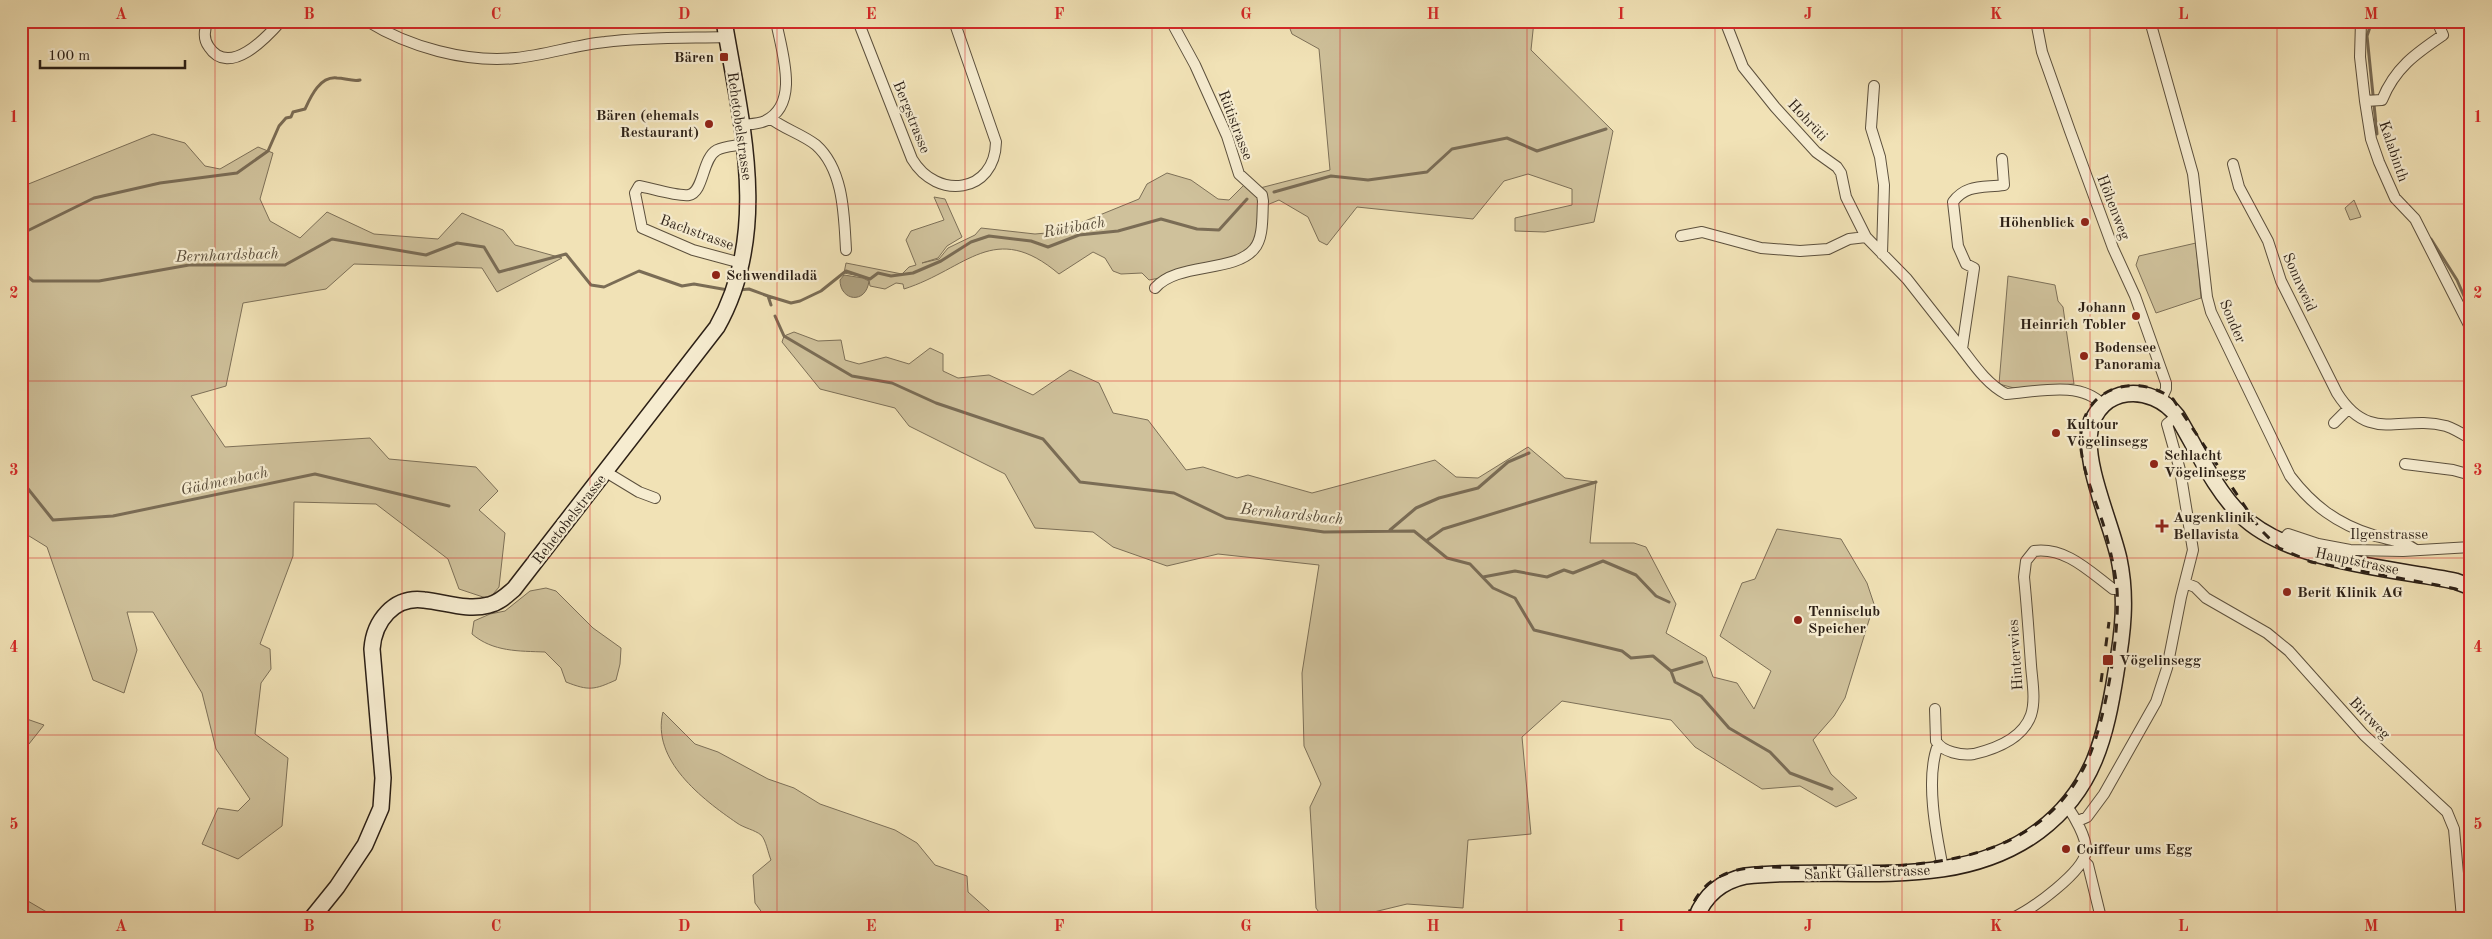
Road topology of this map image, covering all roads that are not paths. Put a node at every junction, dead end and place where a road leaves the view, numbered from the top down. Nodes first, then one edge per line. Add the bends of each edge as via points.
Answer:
1 (208, 21) edge
2 (281, 21) edge
3 (367, 21) edge
4 (724, 21) edge
5 (776, 21) edge
6 (858, 21) edge
7 (954, 21) edge
8 (1171, 21) edge
9 (1725, 21) edge
10 (2036, 21) edge
11 (2150, 21) edge
12 (2361, 21) edge
13 (2437, 21) edge
14 (726, 37) junction
15 (1874, 86) dead end
16 (2370, 101) junction
17 (770, 118) junction
18 (742, 125) junction
19 (744, 144) junction
20 (2002, 159) dead end
21 (2233, 164) dead end
22 (1681, 236) dead end
23 (1866, 237) junction
24 (846, 250) dead end
25 (1882, 254) junction
26 (741, 263) junction
27 (1155, 288) dead end
28 (2471, 330) edge
29 (1962, 349) junction
30 (2161, 400) junction
31 (2104, 405) junction
32 (2347, 410) junction
33 (2177, 416) junction
34 (2334, 423) dead end
35 (2471, 439) edge
36 (2406, 464) dead end
37 (606, 472) junction
38 (2471, 475) edge
39 (655, 498) dead end
40 (2282, 541) junction
41 (2471, 547) edge
42 (2416, 550) junction
43 (2185, 583) junction
44 (2471, 587) edge
45 (2123, 589) junction
46 (1935, 710) dead end
47 (1938, 744) junction
48 (2067, 806) junction
49 (2078, 821) junction
50 (2083, 860) junction
51 (1943, 868) junction
52 (312, 918) edge
53 (1696, 918) edge
54 (2014, 918) edge
55 (2101, 918) edge
56 (2462, 918) edge

1 - 2 street via 205,32 207,44 216,55 232,58 253,49
3 - 14 street via 404,40 460,56 488,58 515,58 605,42
4 - 14 main road, Rehetobelstrasse
5 - 17 street via 786,91 781,106
6 - 7 street, Bergstrasse via 912,159 926,177 952,187 974,182 983,176 994,158 996,142
8 - 27 street, Rütistrasse via 1227,136 1239,174 1262,195 1263,201 1260,236 1255,249 1236,260 1168,277
9 - 23 street, Hohrüti via 1743,67 1810,145 1841,173 1846,197
10 - 30 street, Höhenweg via 2042,52 2070,131 2166,383
11 - 42 street, Sonder via 2193,174 2211,312 2290,476 2302,492 2327,514 2360,531 2405,542
12 - 16 street, Kalabinth via 2360,58
13 - 16 street via 2443,36 2396,72 2382,100
14 - 18 main road, Rehetobelstrasse
15 - 25 street via 1871,128 1884,185
16 - 28 street, Kalabinth via 2371,139 2383,174 2396,198 2415,219
17 - 18 street
17 - 24 street via 816,146 830,163 844,213
18 - 19 main road, Rehetobelstrasse
19 - 26 main road, Rehetobelstrasse via 748,196
19 - 26 street, Bachstrasse via 718,149 711,155 697,191 691,195 639,186 635,193 642,228 693,250
20 - 29 street via 2004,185 1968,189 1953,202 1958,246 1966,264 1974,268
21 - 32 street, Sonnweid via 2239,187 2268,242 2281,281
22 - 23 street via 1702,232 1761,248 1800,251 1828,249 1849,239
23 - 25 street, Hohrüti
25 - 29 street, Hohrüti via 1907,279
26 - 37 main road, Rehetobelstrasse via 734,290 717,327
29 - 31 street, Hohrüti via 1980,373 2006,394 2076,391 2095,397
30 - 31 main road via 2146,394 2129,393
30 - 33 main road, Hauptstrasse
31 - 45 main road, Sankt Gallerstrasse via 2091,425 2089,450 2119,558
32 - 34 street
32 - 35 street via 2383,425 2447,426
33 - 40 main road, Hauptstrasse via 2234,507 2250,523
33 - 43 street via 2167,424 2180,470 2193,550
36 - 38 street
37 - 39 street
37 - 52 main road, Rehetobelstrasse via 526,575 503,599 473,607 412,600 396,606 381,618 372,648 383,778 381,808 366,844
40 - 42 street, Ilgenstrasse via 2288,534 2338,549
40 - 44 main road, Hauptstrasse via 2326,557 2455,581
41 - 42 street, Ilgenstrasse
43 - 49 street via 2167,668 2156,702 2104,794 2087,817
43 - 56 street, Birtweg via 2267,633 2289,651 2364,736 2447,812 2454,829
45 - 47 street, Hinterwies via 2113,589 2065,554 2047,549 2034,551 2026,561 2024,577 2033,687 2031,714 2021,731 1982,752 1955,753
45 - 48 main road, Sankt Gallerstrasse via 2122,639 2106,729 2090,771
46 - 47 street
47 - 51 street via 1932,791
48 - 49 street
48 - 51 main road, Sankt Gallerstrasse via 2038,832 2014,847 1982,860
49 - 50 street via 2085,845
50 - 54 street via 2073,874
50 - 55 street via 2088,865
51 - 53 main road, Sankt Gallerstrasse via 1882,874 1746,876 1714,890 1700,907

